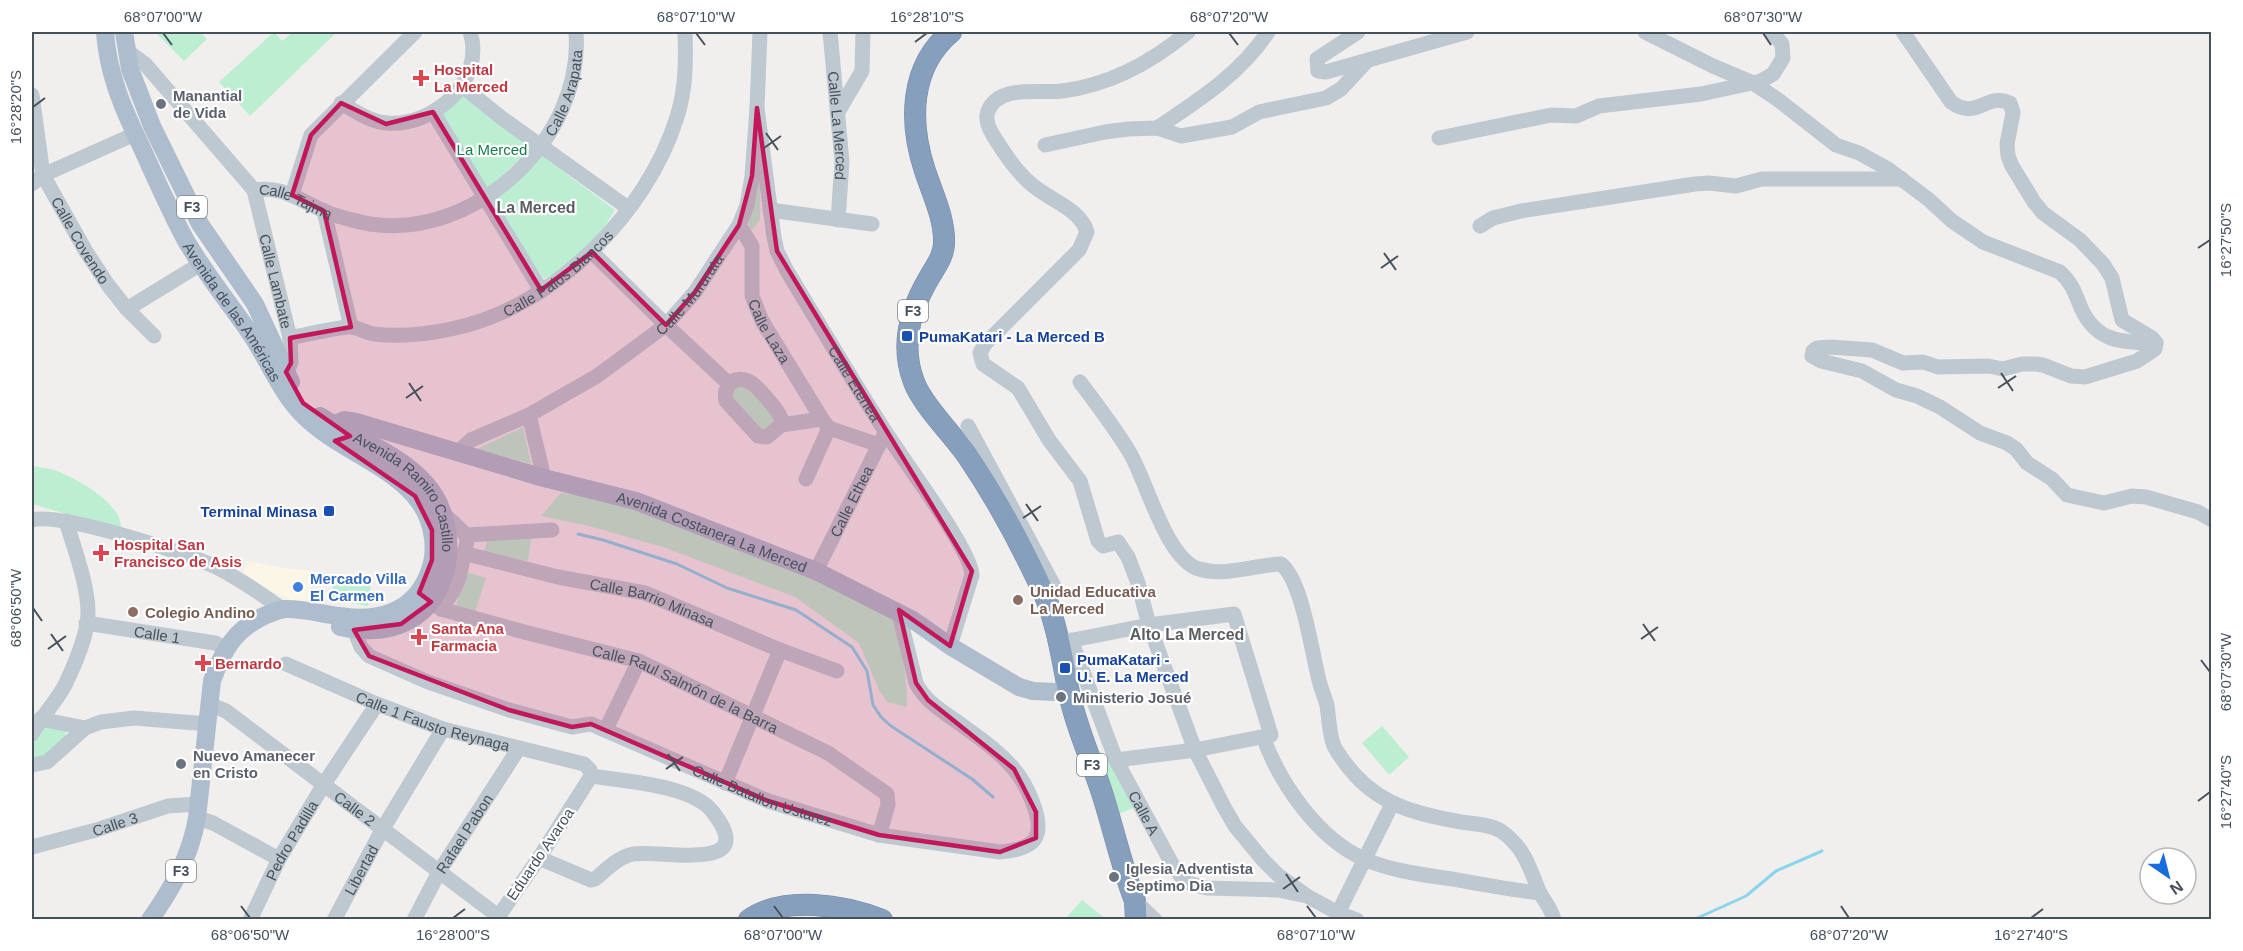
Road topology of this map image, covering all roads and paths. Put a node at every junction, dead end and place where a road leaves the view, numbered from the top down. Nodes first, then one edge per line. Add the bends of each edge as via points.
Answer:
1 (105, 32) edge
2 (414, 32) edge
3 (470, 32) edge
4 (576, 32) edge
5 (685, 32) edge
6 (760, 32) edge
7 (830, 32) edge
8 (864, 32) edge
9 (951, 32) edge
10 (1188, 32) edge
11 (1269, 32) edge
12 (1358, 32) edge
13 (1467, 32) edge
14 (1645, 32) edge
15 (1772, 32) edge
16 (1903, 32) edge
17 (125, 41) edge
18 (1368, 60) junction
19 (1753, 83) junction
20 (462, 86) junction
21 (32, 95) edge
22 (341, 103) junction
23 (758, 108) junction
24 (433, 112) junction
25 (838, 112) junction
26 (152, 126) junction
27 (1157, 128) junction
28 (135, 134) junction
29 (1439, 138) dead end
30 (1045, 145) dead end
31 (541, 147) junction
32 (1902, 179) junction
33 (37, 180) edge
34 (254, 190) junction
35 (292, 195) junction
36 (485, 199) junction
37 (628, 208) junction
38 (770, 210) junction
39 (324, 211) junction
40 (838, 220) junction
41 (872, 224) dead end
42 (739, 225) junction
43 (1480, 226) dead end
44 (219, 252) junction
45 (592, 252) junction
46 (202, 263) junction
47 (541, 290) junction
48 (127, 309) junction
49 (666, 325) junction
50 (351, 327) junction
51 (154, 336) dead end
52 (290, 338) junction
53 (2156, 343) junction
54 (281, 375) junction
55 (1080, 382) dead end
56 (729, 384) junction
57 (529, 415) junction
58 (826, 424) junction
59 (781, 425) junction
60 (968, 426) dead end
61 (335, 433) junction
62 (882, 438) junction
63 (459, 451) junction
64 (544, 478) junction
65 (806, 479) dead end
66 (443, 513) junction
67 (2211, 520) edge
68 (66, 521) junction
69 (33, 524) edge
70 (552, 530) dead end
71 (466, 534) junction
72 (463, 553) junction
73 (816, 571) junction
74 (1045, 596) junction
75 (430, 601) junction
76 (282, 609) junction
77 (899, 614) junction
78 (86, 623) junction
79 (354, 624) junction
80 (1149, 626) junction
81 (1064, 641) junction
82 (950, 646) junction
83 (227, 650) junction
84 (780, 650) junction
85 (639, 661) junction
86 (286, 664) dead end
87 (837, 671) dead end
88 (1068, 688) junction
89 (209, 704) junction
90 (377, 704) junction
91 (752, 716) junction
92 (40, 719) junction
93 (208, 724) junction
94 (85, 728) junction
95 (443, 729) junction
96 (606, 729) junction
97 (32, 734) edge
98 (1263, 737) junction
99 (519, 748) junction
100 (1195, 750) junction
101 (1116, 760) junction
102 (32, 765) edge
103 (586, 776) junction
104 (725, 783) junction
105 (324, 784) junction
106 (1392, 804) junction
107 (198, 811) junction
108 (382, 830) junction
109 (879, 835) junction
110 (32, 847) edge
111 (539, 858) junction
112 (279, 859) junction
113 (1364, 859) junction
114 (439, 872) junction
115 (1540, 893) junction
116 (1307, 896) junction
117 (1135, 910) edge
118 (1338, 913) junction
119 (497, 918) edge
120 (152, 919) edge
121 (250, 920) edge
122 (334, 920) edge
123 (414, 920) edge
124 (749, 920) edge
125 (882, 920) edge
126 (1155, 920) edge
127 (1357, 920) edge
128 (1554, 920) edge

1 - 28 main road, Avenida de las Américas / F3 via 112,78
2 - 22 street
3 - 20 street via 472,63
4 - 31 street, Calle Arapata via 574,71 567,98
5 - 37 street, Calle Palos Blancos via 685,82 677,117 648,182
6 - 23 street, Calle Mururata
7 - 25 street, Calle La Merced
8 - 25 street via 862,71
9 - 74 highway, F3 via 928,60 915,96 917,142 942,218 944,248 912,314 907,336 909,358 914,383 923,399 990,490
10 - 80 street via 1147,62 1114,78 1069,90 1005,93 987,113 992,134 1017,171 1076,214 1087,232 1079,250 985,344 981,359 990,370 1018,388 1048,440 1080,481 1098,542 1103,546 1118,542 1124,549
11 - 27 street via 1226,81
12 - 18 street via 1317,59 1316,68 1320,73
13 - 18 street
14 - 19 street
15 - 19 street via 1782,44 1783,58 1766,80
16 - 53 street via 1951,102 1960,109 1971,110 1993,100 2010,103 2013,113 2008,156 2022,184 2043,213 2080,240 2103,264 2112,278 2122,320
17 - 26 main road, Avenida de las Américas / F3 via 129,69
17 - 34 street, Calle Tajma
18 - 27 street via 1326,99 1259,112 1232,127 1194,134 1181,136
19 - 29 street via 1701,94 1599,106 1576,116 1551,114
19 - 32 street via 1836,145 1876,161
20 - 24 street
20 - 31 street
21 - 33 street, Calle Covendo
22 - 24 street via 386,123 405,122
22 - 35 street via 311,135
23 - 38 street, Calle Etenea
23 - 42 street, Calle Mururata via 752,176
24 - 36 street
25 - 40 street, Calle La Merced via 842,162
26 - 28 main road
26 - 44 main road, Avenida de las Américas / F3
27 - 30 street via 1105,132
28 - 33 street
28 - 46 main road, Avenida de las Américas / F3 via 186,240
31 - 36 street, Calle Arapata
31 - 37 street
32 - 43 street via 1762,179 1736,186 1695,184 1521,211 1493,218
32 - 53 street via 1983,242 2060,272 2069,280 2089,322 2103,336
33 - 48 street, Calle Covendo
34 - 35 street, Calle Tajma via 270,188
34 - 52 street, Calle Lambate
35 - 39 street, Calle Tajma
36 - 39 street, Calle Tajma via 434,222 406,226 370,224
36 - 47 street
37 - 45 street, Calle Palos Blancos
38 - 40 street
38 - 62 street, Calle Etenea via 776,244 787,271
39 - 50 street
40 - 41 street
42 - 49 street, Calle Mururata via 694,292
42 - 58 street, Calle Laza via 752,246 753,296 762,321
44 - 46 main road
44 - 54 main road, Avenida de las Américas / F3 via 255,304
45 - 47 street, Calle Palos Blancos
45 - 49 street
46 - 48 street
46 - 54 main road, Avenida de las Américas / F3
47 - 50 street, Calle Palos Blancos via 512,309 450,330 372,334
48 - 51 street, Calle Covendo
49 - 56 street
49 - 57 street, Calle Mururata via 597,376
50 - 52 street, Calle Palos Blancos
52 - 54 street, Calle Lambate via 291,363
53 - 67 street via 2155,349 2137,361 2085,377 2036,364 2002,369 1903,363 1872,350 1817,348 1812,356 1821,362 1862,370 1896,390 1940,407 1980,433 2007,443 2067,495 2104,503 2146,497 2198,512
54 - 61 main road, Avenida de las Américas / F3 via 295,406 306,419
55 - 106 street via 1130,453 1161,524 1185,560 1197,569 1210,571 1281,564 1289,572 1301,603 1333,743 1355,775
56 - 59 street via 741,380 753,384 780,414
56 - 59 street via 726,401 758,436 767,438
57 - 63 street, Calle Mururata via 471,440
57 - 64 street
58 - 59 street
58 - 62 street
58 - 65 street
60 - 74 street via 1054,586 1054,592
61 - 63 main road, Avenida Costanera La Merced via 344,420
61 - 66 main road, Avenida Ramiro Castillo / F3 via 357,438 416,472 429,486
61 - 75 main road, Avenida Ramiro Castillo / F3 via 400,482 426,513 433,545
62 - 73 street, Calle Ethea
62 - 82 street, Calle Etenea via 952,532 970,564 972,575
63 - 64 main road, Avenida Costanera La Merced
64 - 73 main road, Avenida Costanera La Merced via 636,501
66 - 71 street
66 - 75 main road, Avenida Ramiro Castillo / F3 via 447,530 446,570
68 - 69 street
68 - 76 street via 211,565
68 - 78 street via 85,593
70 - 71 street
71 - 72 street
72 - 75 street via 452,593
72 - 84 street, Calle Barrio Minasa via 558,577 645,593
73 - 77 main road, Avenida Costanera La Merced
74 - 81 highway, F3
75 - 79 main road, Avenida Ramiro Castillo / F3 via 409,604 380,623
75 - 85 street, Calle Raul Salmón de la Barra via 528,633
76 - 79 main road, Avenida Ramiro Castillo / F3
76 - 83 main road, Avenida Ramiro Castillo / F3 via 242,629
77 - 82 main road, Avenida Costanera La Merced
77 - 109 street, Calle Batallon Ustarez via 920,692 1014,769 1036,812 1039,828 1032,843 1012,851 991,852
78 - 83 street, Calle 1 via 215,643
78 - 92 street via 79,653 64,687
79 - 83 main road, Avenida Ramiro Castillo / F3 via 291,619 276,622
79 - 96 street, Calle Batallon Ustarez via 361,647 369,656 428,682 509,711 572,727 591,724
80 - 81 street
80 - 98 street via 1234,615 1271,735
80 - 100 street
81 - 88 highway, F3
81 - 101 street, Calle A
82 - 88 main road, Avenida Costanera La Merced via 1019,687 1054,692
83 - 89 main road, Avenida Ramiro Castillo / F3 via 212,681
84 - 87 street, Calle Barrio Minasa
84 - 91 street
85 - 91 street, Calle Raul Salmón de la Barra
85 - 96 street
86 - 90 street, Calle 1 Fausto Reynaga
88 - 117 highway, F3
89 - 93 main road, Avenida Ramiro Castillo / F3
89 - 105 street, Calle 2 via 226,711
90 - 95 street, Calle 1 Fausto Reynaga
90 - 105 street, Pedro Padilla
91 - 104 street
91 - 109 street, Calle Raul Salmón de la Barra via 828,753 887,794 888,805
92 - 94 street
92 - 97 street
93 - 94 street via 134,718
93 - 107 main road, Avenida Ramiro Castillo / F3
94 - 102 street via 47,762
95 - 99 street, Calle 1 Fausto Reynaga
95 - 108 street, Libertad
96 - 104 street, Calle Batallon Ustarez
98 - 100 street
98 - 113 street via 1280,774 1320,827
99 - 103 street, Calle 1 Fausto Reynaga
99 - 114 street, Rafael Pabon
100 - 101 street
100 - 116 street via 1235,826 1278,875
101 - 116 street, Calle A via 1183,879 1207,888 1278,890
103 - 111 street, Eduardo Avaroa
103 - 111 street, Calle 1 Fausto Reynaga via 670,789 695,798 711,810 726,832 726,844 705,855 634,854 591,880
104 - 109 street, Calle Batallon Ustarez via 768,801
105 - 108 street, Calle 2
105 - 112 street, Pedro Padilla
106 - 113 street
106 - 115 street via 1421,815 1500,831 1530,864
107 - 110 street, Calle 3 via 168,806
107 - 112 street
107 - 120 main road, Avenida Ramiro Castillo / F3 via 188,857
108 - 114 street, Calle 2
108 - 122 street, Libertad
111 - 119 street, Eduardo Avaroa
112 - 121 street, Pedro Padilla
113 - 115 street via 1420,875
113 - 118 street
114 - 119 street, Calle 2
114 - 123 street, Rafael Pabon
115 - 128 street
116 - 118 street, Calle A
117 - 126 street
118 - 127 street, Calle A
124 - 125 highway via 759,912 781,906 816,904

